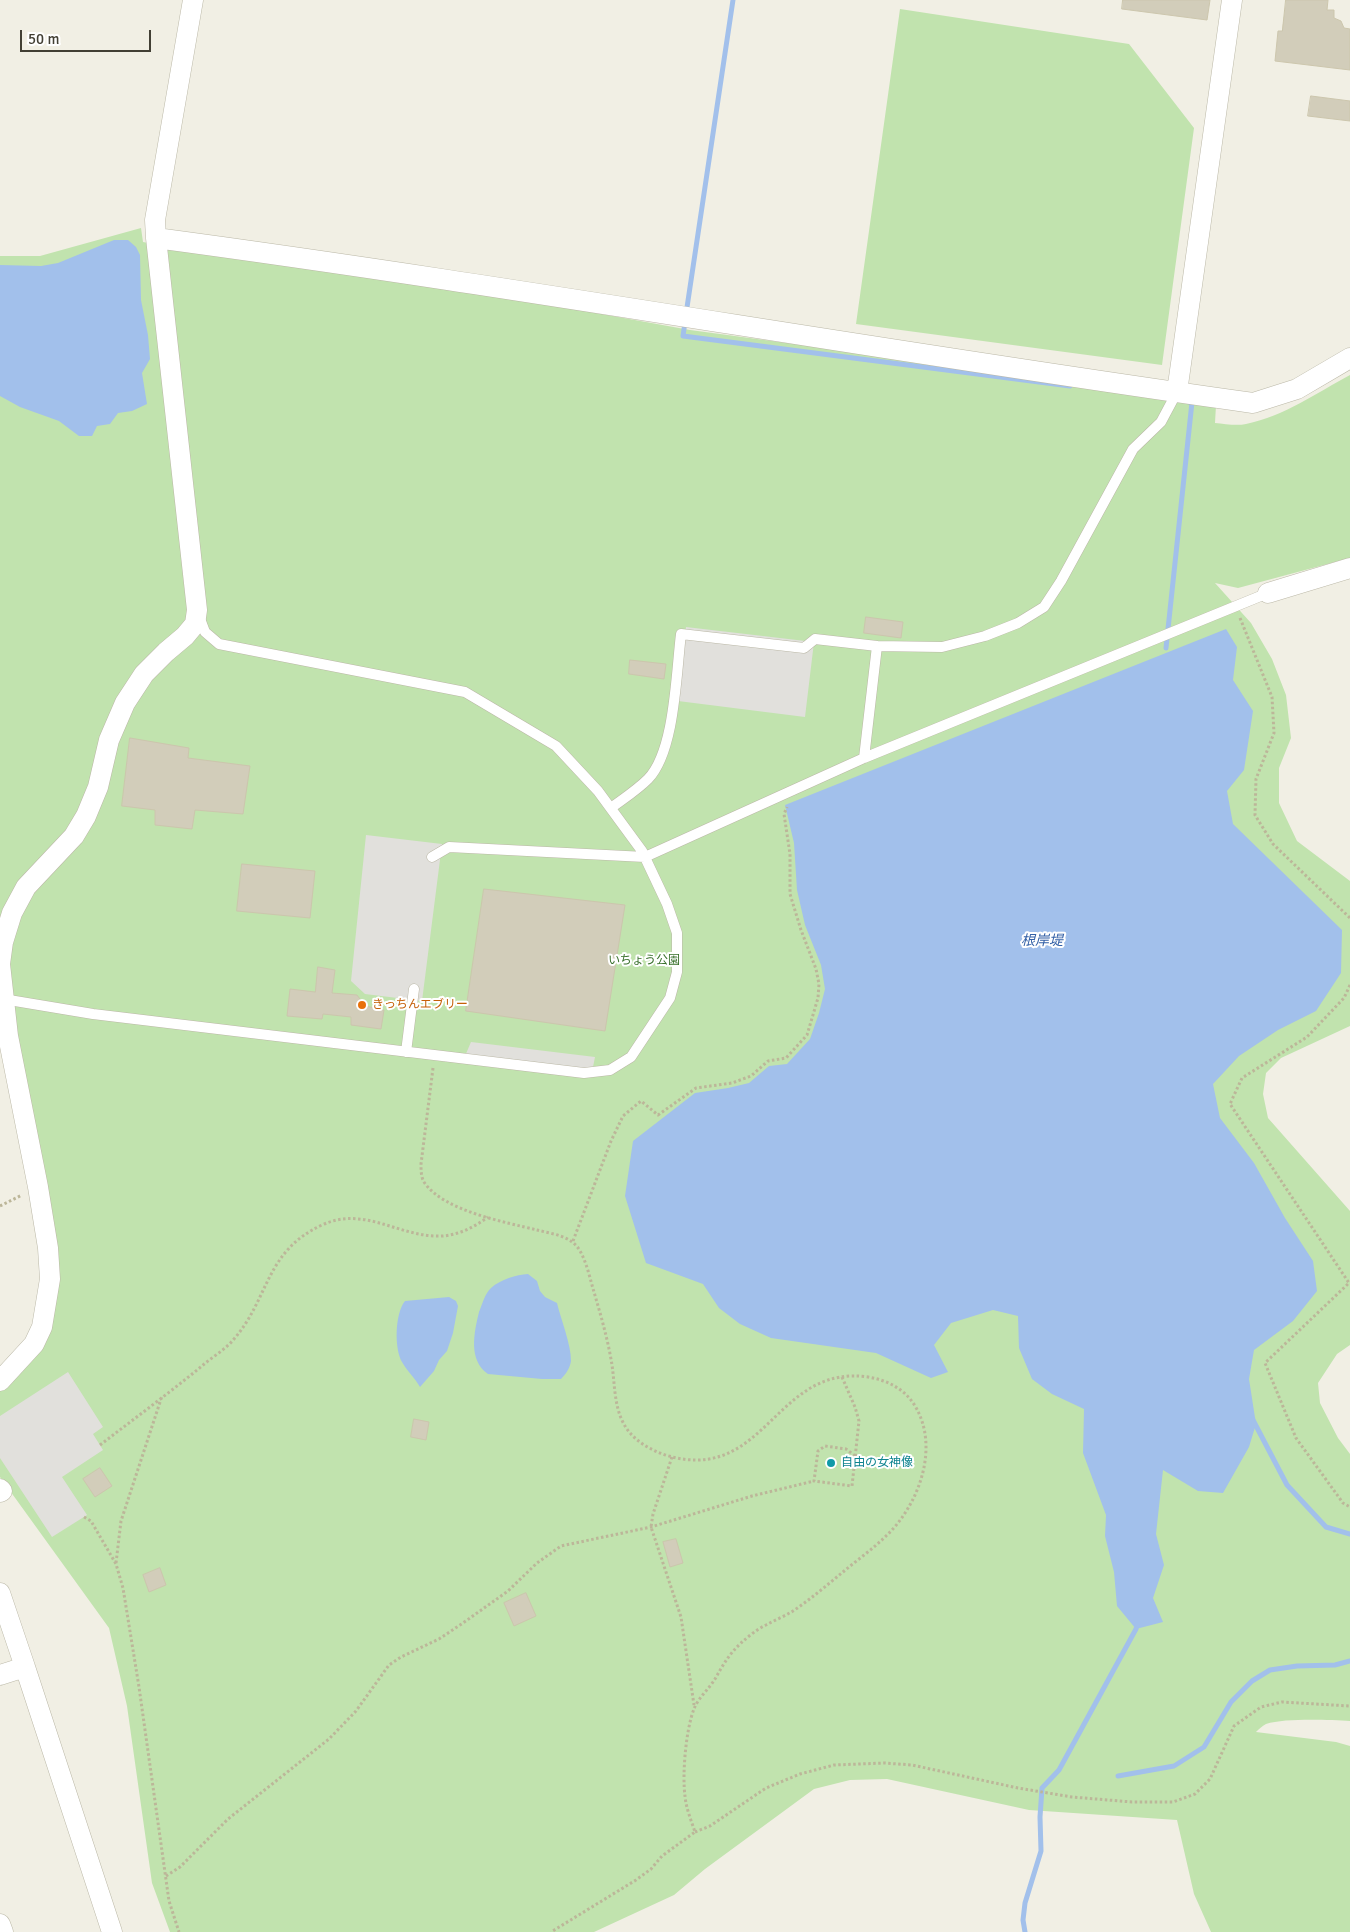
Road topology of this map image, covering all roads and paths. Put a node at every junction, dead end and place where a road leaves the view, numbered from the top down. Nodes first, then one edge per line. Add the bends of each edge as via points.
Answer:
1 (193, 0) edge
2 (1232, 0) edge
3 (156, 238) junction
4 (1350, 358) edge
5 (1177, 392) junction
6 (1350, 568) edge
7 (1268, 593) joint
8 (197, 610) junction
9 (1239, 614) dead end
10 (877, 646) junction
11 (864, 758) junction
12 (789, 804) dead end
13 (611, 808) junction
14 (432, 857) dead end
15 (645, 857) junction
16 (1350, 918) edge
17 (1350, 986) edge
18 (414, 989) dead end
19 (4, 999) junction
20 (406, 1052) junction
21 (435, 1055) junction
22 (488, 1217) junction
23 (572, 1241) junction
24 (842, 1377) junction
25 (0, 1381) edge
26 (162, 1396) junction
27 (100, 1445) dead end
28 (854, 1455) junction
29 (672, 1457) junction
30 (814, 1481) junction
31 (1350, 1507) edge
32 (84, 1517) dead end
33 (652, 1527) junction
34 (116, 1564) junction
35 (0, 1594) edge
36 (25, 1667) junction
37 (0, 1675) edge
38 (694, 1706) junction
39 (1350, 1706) edge
40 (696, 1832) junction
41 (166, 1876) junction
42 (0, 1924) edge
43 (3, 1932) edge
44 (112, 1932) edge
45 (179, 1932) edge
46 (551, 1932) edge

1 - 3 street via 156,220
2 - 5 street
3 - 5 street via 334,262
3 - 8 street
4 - 5 street via 1297,389 1253,402
5 - 10 lane via 1161,422 1133,449 1044,607 1018,624 942,647
6 - 7 street
7 - 11 lane
8 - 13 lane via 205,632 219,644 465,692 556,746
8 - 19 street via 195,624 144,674 126,703 110,740 98,787 74,836 26,887 12,913 0,964
9 - 16 path via 1272,697 1274,733 1256,780 1255,815 1273,844
10 - 11 lane
10 - 13 lane via 814,639 804,648 681,634 668,742 660,762 648,779
11 - 15 lane
12 - 23 path via 784,814 790,854 790,894 819,984 807,1035 786,1058 768,1061 751,1076 732,1083 696,1088 658,1115 642,1101 635,1105 623,1116 611,1140
13 - 15 lane
14 - 15 lane via 450,847
15 - 21 lane via 668,904 677,933 677,972 670,998 631,1056 610,1070 584,1073
17 - 31 path via 1344,998 1306,1037 1242,1078 1230,1104 1349,1283 1265,1363 1296,1438 1343,1503
18 - 20 lane
19 - 20 lane via 93,1014
19 - 25 street via 8,1036 38,1187 50,1279 42,1327 34,1344
20 - 21 lane
21 - 22 path via 421,1164 422,1180 449,1203
22 - 23 path
22 - 26 path via 456,1234 438,1237 362,1219 339,1219 322,1224 291,1245 278,1260 234,1340
23 - 29 path via 585,1261 612,1363 618,1410 626,1428 649,1447
24 - 28 path via 859,1421
24 - 29 path via 816,1384 799,1395 770,1423 732,1452 716,1459 679,1460
24 - 38 path via 881,1380 906,1394 915,1405 926,1437 926,1462 919,1484 907,1509 888,1534 791,1612 761,1627 741,1643 726,1658
26 - 27 path
26 - 34 path via 123,1514
28 - 30 path via 852,1486
28 - 30 path via 846,1449 825,1446 818,1451
29 - 33 path via 653,1514
30 - 33 path via 752,1496
32 - 34 path via 91,1521
33 - 38 path via 681,1617
33 - 41 path via 561,1546 537,1563 508,1591 463,1623 439,1639 401,1656 329,1738 228,1819 180,1867
34 - 41 path via 139,1687
35 - 36 street
36 - 37 street
36 - 44 street
38 - 40 path via 686,1741 684,1795
39 - 40 path via 1282,1702 1261,1707 1234,1726 1210,1778 1194,1794 1173,1802 1072,1797 912,1765 834,1765 766,1788
40 - 46 path via 636,1880
41 - 45 path via 169,1901
42 - 43 street

